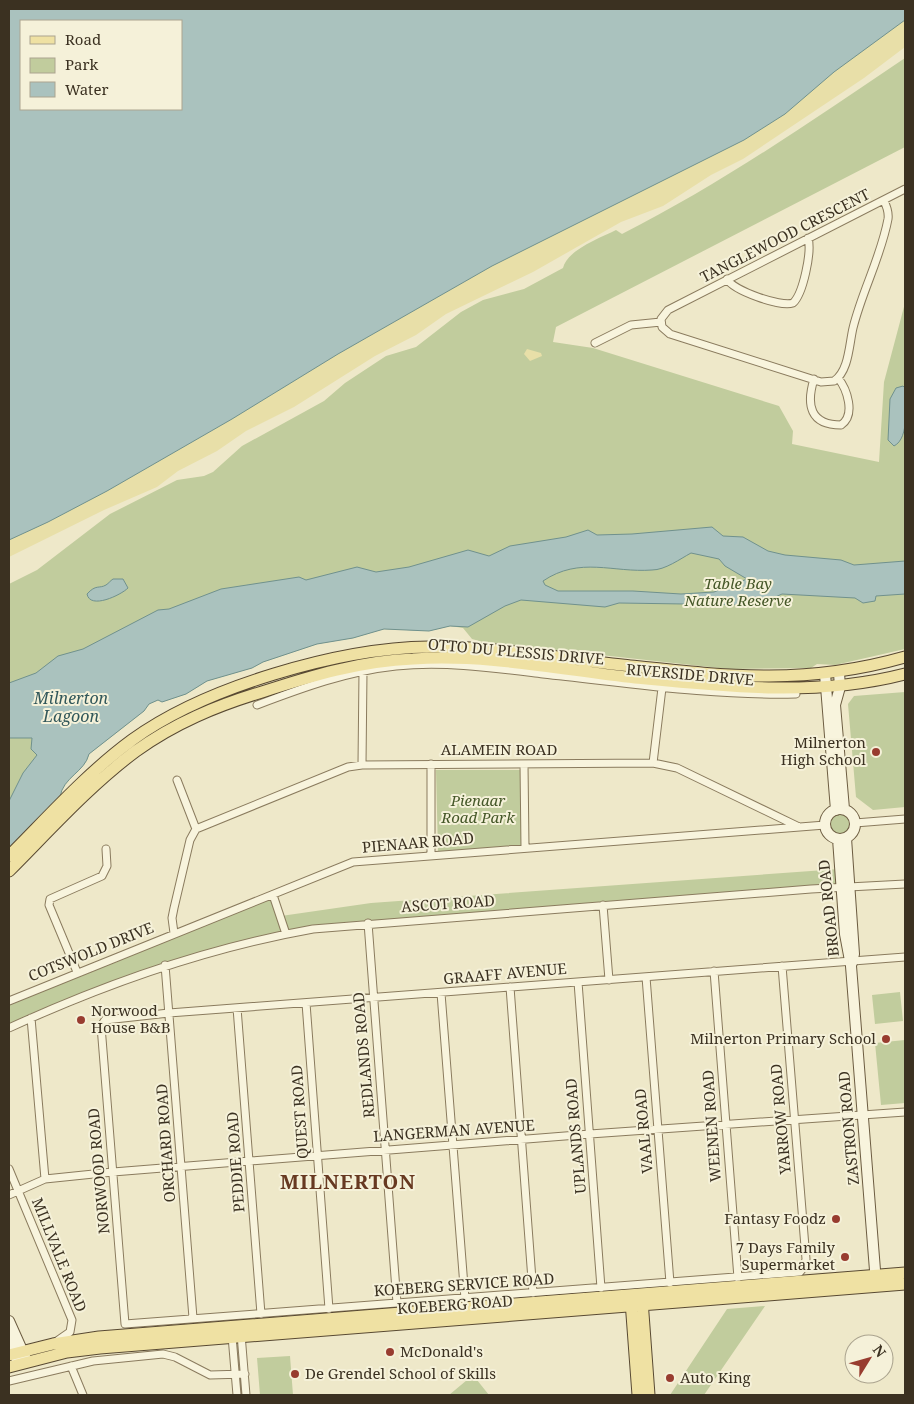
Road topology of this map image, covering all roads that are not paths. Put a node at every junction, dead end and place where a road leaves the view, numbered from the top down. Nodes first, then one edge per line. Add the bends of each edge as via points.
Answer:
1 (905, 189) edge
2 (884, 201) junction
3 (808, 238) junction
4 (727, 279) junction
5 (661, 322) junction
6 (595, 343) dead end
7 (838, 378) junction
8 (814, 380) junction
9 (905, 657) edge
10 (362, 672) junction
11 (839, 673) junction
12 (825, 674) junction
13 (905, 674) edge
14 (840, 687) junction
15 (662, 688) junction
16 (826, 688) junction
17 (796, 694) dead end
18 (257, 705) dead end
19 (833, 735) junction
20 (652, 762) junction
21 (431, 764) junction
22 (524, 764) junction
23 (362, 765) junction
24 (176, 780) dead end
25 (840, 810) junction
26 (772, 814) junction
27 (905, 818) edge
28 (855, 823) junction
29 (826, 825) junction
30 (799, 827) junction
31 (196, 829) junction
32 (767, 829) junction
33 (842, 838) junction
34 (525, 848) junction
35 (106, 849) dead end
36 (431, 855) junction
37 (9, 856) edge
38 (9, 871) edge
39 (905, 884) edge
40 (845, 887) junction
41 (273, 895) junction
42 (603, 905) junction
43 (368, 923) junction
44 (174, 933) junction
45 (286, 934) junction
46 (905, 957) edge
47 (851, 963) junction
48 (165, 965) junction
49 (782, 966) junction
50 (77, 972) junction
51 (714, 972) junction
52 (646, 977) junction
53 (609, 980) junction
54 (578, 982) junction
55 (510, 987) junction
56 (441, 993) junction
57 (373, 998) junction
58 (9, 1001) edge
59 (306, 1003) junction
60 (237, 1008) junction
61 (169, 1013) junction
62 (31, 1018) junction
63 (107, 1018) joint
64 (9, 1028) edge
65 (905, 1112) edge
66 (863, 1114) junction
67 (795, 1120) junction
68 (726, 1126) junction
69 (658, 1130) junction
70 (590, 1134) junction
71 (522, 1141) junction
72 (453, 1146) junction
73 (385, 1150) junction
74 (318, 1155) junction
75 (250, 1162) junction
76 (181, 1167) junction
77 (9, 1169) edge
78 (113, 1172) junction
79 (45, 1179) junction
80 (18, 1191) junction
81 (9, 1195) edge
82 (803, 1269) joint
83 (905, 1274) edge
84 (738, 1278) junction
85 (876, 1281) junction
86 (670, 1283) junction
87 (905, 1284) edge
88 (602, 1288) junction
89 (534, 1293) junction
90 (465, 1298) junction
91 (637, 1301) junction
92 (398, 1304) junction
93 (329, 1309) junction
94 (261, 1314) junction
95 (193, 1318) junction
96 (9, 1321) edge
97 (125, 1324) joint
98 (236, 1332) junction
99 (9, 1337) edge
100 (53, 1344) junction
101 (17, 1358) edge
102 (71, 1366) junction
103 (235, 1374) junction
104 (245, 1374) junction
105 (9, 1381) edge
106 (83, 1395) edge
107 (237, 1395) edge
108 (246, 1395) edge
109 (638, 1395) edge
110 (648, 1395) edge

1 - 2 street
2 - 3 street, TANGLEWOOD CRESCENT
2 - 7 street, TANGLEWOOD CRESCENT via 888,210 887,222 870,283 857,312 844,369
3 - 4 street, TANGLEWOOD CRESCENT
3 - 4 street via 809,256 793,303 783,304 743,291
4 - 5 street, TANGLEWOOD CRESCENT via 668,310
5 - 6 street via 631,325
5 - 8 street via 670,334
7 - 8 street via 825,382
7 - 8 street via 848,394 847,418 841,425 822,422 815,415 809,400
9 - 11 main road, OTTO DU PLESSIS DRIVE
10 - 15 street, RIVERSIDE DRIVE via 396,666 451,665
10 - 18 street, RIVERSIDE DRIVE via 314,684
10 - 23 street
11 - 12 main road, OTTO DU PLESSIS DRIVE
11 - 14 street
12 - 16 street
12 - 37 main road, OTTO DU PLESSIS DRIVE via 780,677 710,675 453,647 396,649 336,658 225,691 162,721 132,740 100,767
13 - 14 main road, OTTO DU PLESSIS DRIVE
14 - 16 main road, OTTO DU PLESSIS DRIVE
14 - 19 street
15 - 17 street, RIVERSIDE DRIVE via 738,694
15 - 20 street
16 - 19 street
16 - 38 main road, OTTO DU PLESSIS DRIVE via 722,687 453,658 393,660 324,672 215,707 156,737 103,778
19 - 25 street
20 - 22 street, ALAMEIN ROAD
20 - 26 street, ALAMEIN ROAD via 677,768
21 - 22 street, ALAMEIN ROAD
21 - 23 street, ALAMEIN ROAD
21 - 36 street
22 - 34 street
23 - 31 street, ALAMEIN ROAD via 340,769
24 - 31 street
25 - 28 street via 852,814
25 - 29 street via 828,815
26 - 30 street, ALAMEIN ROAD
26 - 32 street
27 - 28 street
28 - 33 street via 854,831
29 - 30 street, PIENAAR ROAD
29 - 33 street, BROAD ROAD via 829,834
30 - 32 street, PIENAAR ROAD
31 - 44 street, COTSWOLD DRIVE via 190,840 174,908
32 - 34 street, PIENAAR ROAD
33 - 40 street, BROAD ROAD
34 - 36 street, PIENAAR ROAD
35 - 50 street via 107,866 102,876 50,899 51,914
36 - 41 street, PIENAAR ROAD via 353,862
39 - 40 street, ASCOT ROAD
40 - 42 street, ASCOT ROAD
40 - 47 street, BROAD ROAD
41 - 44 street, PIENAAR ROAD
41 - 45 street
42 - 43 street, ASCOT ROAD
42 - 53 street
43 - 45 street, ASCOT ROAD
43 - 57 street, REDLANDS ROAD
44 - 50 street, COTSWOLD DRIVE
45 - 48 street, ASCOT ROAD
46 - 47 street, GRAAFF AVENUE
47 - 49 street, GRAAFF AVENUE
47 - 66 street, ZASTRON ROAD
48 - 61 street, ORCHARD ROAD
48 - 62 street, ASCOT ROAD
49 - 51 street, GRAAFF AVENUE
49 - 67 street, YARROW ROAD
50 - 58 street, COTSWOLD DRIVE
51 - 52 street, GRAAFF AVENUE
51 - 68 street, WEENEN ROAD
52 - 53 street, GRAAFF AVENUE
52 - 69 street, VAAL ROAD
53 - 54 street, GRAAFF AVENUE
54 - 55 street, GRAAFF AVENUE
54 - 70 street, UPLANDS ROAD
55 - 56 street, GRAAFF AVENUE
55 - 71 street
56 - 57 street, GRAAFF AVENUE
56 - 72 street
57 - 59 street, GRAAFF AVENUE
57 - 73 street, REDLANDS ROAD
59 - 60 street, GRAAFF AVENUE
59 - 74 street, QUEST ROAD
60 - 61 street, GRAAFF AVENUE
60 - 75 street, PEDDIE ROAD
61 - 63 street, GRAAFF AVENUE
61 - 76 street, ORCHARD ROAD
62 - 64 street, ASCOT ROAD
62 - 79 street
63 - 78 street, NORWOOD ROAD via 102,1026
65 - 66 street, LANGERMAN AVENUE
66 - 67 street, LANGERMAN AVENUE
66 - 85 street, ZASTRON ROAD
67 - 68 street, LANGERMAN AVENUE
67 - 82 street, YARROW ROAD via 806,1259
68 - 69 street, LANGERMAN AVENUE
68 - 84 street, WEENEN ROAD
69 - 70 street, LANGERMAN AVENUE
69 - 86 street, VAAL ROAD
70 - 71 street, LANGERMAN AVENUE
70 - 88 street, UPLANDS ROAD
71 - 72 street, LANGERMAN AVENUE
71 - 89 street
72 - 73 street, LANGERMAN AVENUE
72 - 90 street
73 - 74 street, LANGERMAN AVENUE
73 - 92 street, REDLANDS ROAD
74 - 75 street, LANGERMAN AVENUE
74 - 93 street, QUEST ROAD
75 - 76 street, LANGERMAN AVENUE
75 - 94 street, PEDDIE ROAD
76 - 78 street, LANGERMAN AVENUE
76 - 95 street, ORCHARD ROAD
77 - 80 street, MILLVALE ROAD
78 - 79 street, LANGERMAN AVENUE
78 - 97 street, NORWOOD ROAD
79 - 80 street, LANGERMAN AVENUE
80 - 81 street, LANGERMAN AVENUE
80 - 100 street, MILLVALE ROAD via 72,1320 70,1332
82 - 84 street, KOEBERG SERVICE ROAD via 795,1274
83 - 85 main road, KOEBERG ROAD
84 - 86 street, KOEBERG SERVICE ROAD
85 - 87 main road, KOEBERG ROAD
85 - 91 main road, KOEBERG ROAD
86 - 88 street, KOEBERG SERVICE ROAD
88 - 89 street, KOEBERG SERVICE ROAD
89 - 90 street, KOEBERG SERVICE ROAD
90 - 92 street, KOEBERG SERVICE ROAD
91 - 98 main road, KOEBERG ROAD
91 - 109 main road
91 - 110 main road
92 - 93 street, KOEBERG SERVICE ROAD
93 - 94 street, KOEBERG SERVICE ROAD
94 - 95 street, KOEBERG SERVICE ROAD
95 - 97 street, KOEBERG SERVICE ROAD
96 - 101 street
98 - 100 main road, KOEBERG ROAD via 99,1337
98 - 101 main road, KOEBERG ROAD
98 - 103 street
98 - 104 street
99 - 101 street
100 - 101 main road, KOEBERG ROAD
102 - 103 street via 122,1356 163,1354 210,1375
102 - 105 street
102 - 106 street
103 - 104 street
103 - 107 street
104 - 108 street

